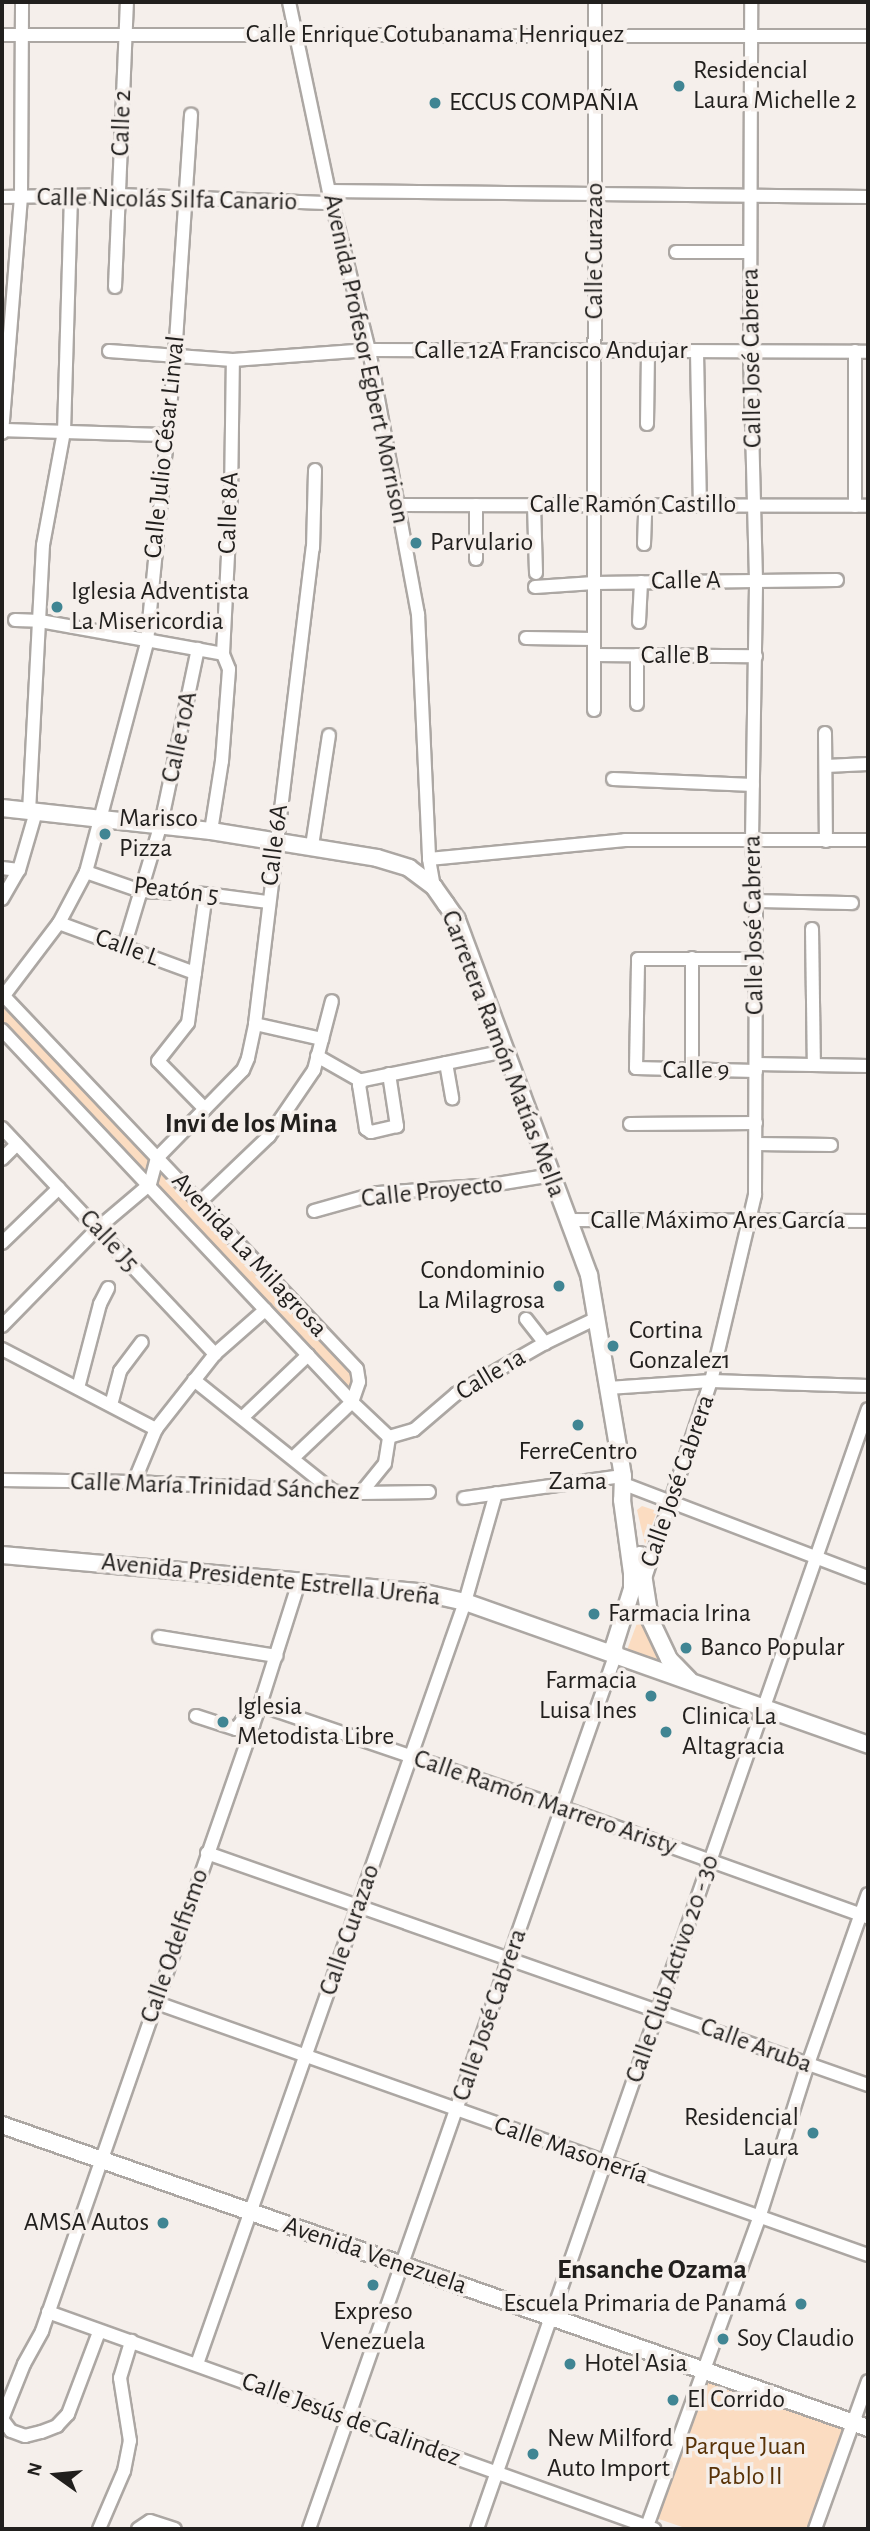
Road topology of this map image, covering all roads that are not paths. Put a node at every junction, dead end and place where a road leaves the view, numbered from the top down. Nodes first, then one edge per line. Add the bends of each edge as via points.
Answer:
1 (22, 2) edge
2 (127, 2) edge
3 (289, 2) edge
4 (595, 2) edge
5 (751, 2) edge
6 (21, 34) junction
7 (125, 34) junction
8 (295, 34) junction
9 (2, 35) edge
10 (595, 35) junction
11 (868, 36) edge
12 (750, 37) junction
13 (191, 115) dead end
14 (119, 195) junction
15 (750, 195) junction
16 (71, 196) junction
17 (595, 196) junction
18 (185, 197) junction
19 (331, 197) junction
20 (868, 197) edge
21 (2, 198) edge
22 (21, 198) junction
23 (676, 252) dead end
24 (751, 252) junction
25 (115, 287) dead end
26 (369, 350) junction
27 (109, 351) dead end
28 (594, 351) junction
29 (648, 351) junction
30 (697, 352) junction
31 (750, 352) junction
32 (855, 352) junction
33 (868, 352) edge
34 (175, 356) junction
35 (233, 360) junction
36 (647, 424) dead end
37 (2, 431) edge
38 (64, 432) junction
39 (165, 435) junction
40 (316, 470) dead end
41 (398, 505) junction
42 (476, 505) junction
43 (534, 505) junction
44 (594, 505) junction
45 (645, 506) junction
46 (700, 506) junction
47 (756, 506) junction
48 (862, 506) edge
49 (644, 544) dead end
50 (475, 559) dead end
51 (536, 573) dead end
52 (756, 580) junction
53 (837, 580) dead end
54 (641, 582) junction
55 (594, 583) junction
56 (535, 587) dead end
57 (15, 620) dead end
58 (40, 621) junction
59 (639, 622) dead end
60 (526, 638) dead end
61 (594, 639) junction
62 (146, 642) junction
63 (198, 649) junction
64 (223, 654) junction
65 (594, 655) junction
66 (637, 655) junction
67 (756, 656) junction
68 (637, 704) dead end
69 (594, 710) dead end
70 (825, 733) dead end
71 (329, 735) dead end
72 (868, 764) edge
73 (825, 766) junction
74 (613, 779) dead end
75 (754, 785) junction
76 (2, 808) edge
77 (33, 812) junction
78 (100, 820) junction
79 (161, 824) junction
80 (211, 831) junction
81 (276, 839) junction
82 (868, 839) edge
83 (752, 840) junction
84 (826, 841) junction
85 (312, 846) junction
86 (429, 859) junction
87 (2, 868) edge
88 (19, 870) junction
89 (86, 872) junction
90 (433, 887) junction
91 (141, 891) junction
92 (206, 894) junction
93 (2, 899) edge
94 (756, 901) junction
95 (268, 902) junction
96 (852, 903) dead end
97 (59, 923) junction
98 (812, 929) dead end
99 (124, 947) junction
100 (692, 958) junction
101 (756, 959) junction
102 (195, 973) junction
103 (2, 996) edge
104 (332, 1001) dead end
105 (255, 1024) junction
106 (2, 1030) edge
107 (322, 1039) junction
108 (506, 1051) junction
109 (317, 1056) junction
110 (446, 1063) junction
111 (814, 1065) junction
112 (868, 1066) edge
113 (756, 1067) junction
114 (692, 1071) junction
115 (389, 1074) junction
116 (361, 1081) junction
117 (452, 1098) dead end
118 (205, 1110) junction
119 (756, 1123) junction
120 (630, 1124) dead end
121 (2, 1128) edge
122 (17, 1144) junction
123 (756, 1144) junction
124 (831, 1144) dead end
125 (157, 1158) junction
126 (2, 1159) edge
127 (552, 1175) junction
128 (150, 1184) junction
129 (59, 1188) junction
130 (199, 1203) junction
131 (314, 1211) dead end
132 (568, 1220) junction
133 (868, 1221) edge
134 (750, 1222) junction
135 (98, 1228) junction
136 (2, 1243) edge
137 (108, 1288) dead end
138 (265, 1310) junction
139 (597, 1318) junction
140 (526, 1319) dead end
141 (2, 1326) edge
142 (142, 1342) dead end
143 (545, 1343) junction
144 (2, 1349) edge
145 (215, 1354) junction
146 (308, 1354) junction
147 (194, 1380) junction
148 (711, 1381) junction
149 (868, 1386) edge
150 (78, 1388) junction
151 (608, 1388) junction
152 (352, 1402) junction
153 (111, 1405) junction
154 (868, 1409) edge
155 (243, 1417) junction
156 (156, 1429) junction
157 (389, 1437) junction
158 (293, 1458) junction
159 (2, 1480) edge
160 (134, 1482) junction
161 (624, 1484) junction
162 (334, 1492) junction
163 (429, 1492) dead end
164 (361, 1493) junction
165 (496, 1493) junction
166 (464, 1498) dead end
167 (670, 1501) junction
168 (4, 1557) edge
169 (816, 1559) junction
170 (868, 1577) edge
171 (300, 1579) junction
172 (644, 1581) junction
173 (465, 1602) junction
174 (159, 1637) dead end
175 (276, 1656) junction
176 (615, 1656) junction
177 (691, 1682) junction
178 (260, 1705) junction
179 (765, 1707) junction
180 (195, 1716) dead end
181 (253, 1725) junction
182 (868, 1745) edge
183 (411, 1756) junction
184 (560, 1807) junction
185 (207, 1853) junction
186 (710, 1861) junction
187 (868, 1894) edge
188 (358, 1906) junction
189 (865, 1916) edge
190 (509, 1958) junction
191 (157, 2003) junction
192 (658, 2011) junction
193 (307, 2057) junction
194 (808, 2064) junction
195 (868, 2085) edge
196 (457, 2110) junction
197 (2, 2125) edge
198 (100, 2159) junction
199 (607, 2164) junction
200 (251, 2212) junction
201 (760, 2215) junction
202 (868, 2255) edge
203 (401, 2264) junction
204 (48, 2312) junction
205 (550, 2318) junction
206 (99, 2332) junction
207 (131, 2341) junction
208 (197, 2364) junction
209 (702, 2369) junction
210 (868, 2381) edge
211 (346, 2420) junction
212 (861, 2425) edge
213 (497, 2472) junction
214 (141, 2526) edge
215 (649, 2528) edge
216 (99, 2529) edge
217 (175, 2529) edge
218 (309, 2529) edge
219 (477, 2529) edge
220 (816, 2529) edge

1 - 6 street
2 - 7 street, Calle 2
3 - 8 street, Avenida Profesor Egbert Morrison
4 - 10 street, Calle Curazao
5 - 12 street, Calle José Cabrera
6 - 7 street, Calle Enrique Cotubanama Henriquez
6 - 9 street, Calle Enrique Cotubanama Henriquez
6 - 22 street
7 - 8 street, Calle Enrique Cotubanama Henriquez
7 - 14 street, Calle 2
8 - 10 street, Calle Enrique Cotubanama Henriquez
8 - 19 street, Avenida Profesor Egbert Morrison
10 - 12 street, Calle Enrique Cotubanama Henriquez
10 - 17 street, Calle Curazao
11 - 12 street, Calle Enrique Cotubanama Henriquez
12 - 15 street, Calle José Cabrera
13 - 18 street, Calle Julio César Linval
14 - 16 street, Calle Nicolás Silfa Canario
14 - 18 street, Calle Nicolás Silfa Canario
14 - 25 street, Calle 2
15 - 17 street, Calle Nicolás Silfa Canario
15 - 20 street, Calle Nicolás Silfa Canario
15 - 24 street, Calle José Cabrera
16 - 22 street, Calle Nicolás Silfa Canario
16 - 38 street
17 - 19 street, Calle Nicolás Silfa Canario
17 - 28 street, Calle Curazao
18 - 19 street, Calle Nicolás Silfa Canario
18 - 34 street, Calle Julio César Linval
19 - 26 street, Avenida Profesor Egbert Morrison
21 - 22 street, Calle Nicolás Silfa Canario
22 - 37 street
23 - 24 street
24 - 31 street, Calle José Cabrera
26 - 28 street, Calle 12A Francisco Andujar
26 - 35 street, Calle 12A Francisco Andujar
26 - 41 street, Avenida Profesor Egbert Morrison
27 - 34 street, Calle 12A Francisco Andujar
28 - 29 street, Calle 12A Francisco Andujar
28 - 44 street, Calle Curazao
29 - 30 street, Calle 12A Francisco Andujar
29 - 36 street
30 - 31 street, Calle 12A Francisco Andujar
30 - 46 street
31 - 32 street, Calle 12A Francisco Andujar
31 - 47 street, Calle José Cabrera
32 - 33 street, Calle 12A Francisco Andujar
32 - 48 street
34 - 35 street, Calle 12A Francisco Andujar
34 - 39 street, Calle Julio César Linval
35 - 64 street, Calle 8A
37 - 38 street
38 - 39 street
38 - 58 street via 43,545
39 - 62 street, Calle Julio César Linval
40 - 81 street, Calle 6A via 313,548
41 - 42 street, Calle Ramón Castillo
41 - 86 street, Avenida Profesor Egbert Morrison via 421,634
42 - 43 street, Calle Ramón Castillo
42 - 50 street
43 - 44 street, Calle Ramón Castillo
43 - 51 street
44 - 45 street, Calle Ramón Castillo
44 - 55 street, Calle Curazao
45 - 46 street, Calle Ramón Castillo
45 - 49 street
46 - 47 street, Calle Ramón Castillo
47 - 48 street, Calle Ramón Castillo
47 - 52 street, Calle José Cabrera
52 - 53 street, Calle A
52 - 54 street, Calle A
52 - 67 street, Calle José Cabrera
54 - 55 street, Calle A
54 - 59 street
55 - 56 street, Calle A
55 - 61 street, Calle Curazao
57 - 58 street
58 - 62 street
58 - 77 street
60 - 61 street
61 - 65 street, Calle Curazao
62 - 63 street
62 - 78 street, Calle Julio César Linval
63 - 64 street
63 - 79 street, Calle 10A
64 - 80 street, Calle 8A via 229,669
65 - 66 street, Calle B
65 - 69 street, Calle Curazao
66 - 67 street, Calle B
66 - 68 street
67 - 75 street, Calle José Cabrera
70 - 73 street
71 - 85 street
72 - 73 street
73 - 84 street
74 - 75 street
75 - 83 street, Calle José Cabrera
76 - 77 main road, Carretera Ramón Matías Mella
77 - 78 main road, Carretera Ramón Matías Mella
77 - 88 street
78 - 79 main road, Carretera Ramón Matías Mella
78 - 89 street, Calle Julio César Linval
79 - 80 main road, Carretera Ramón Matías Mella
79 - 91 street, Calle 10A
80 - 81 main road, Carretera Ramón Matías Mella
81 - 85 main road, Carretera Ramón Matías Mella
81 - 95 street, Calle 6A
82 - 84 street
83 - 84 street
83 - 86 street via 625,840
83 - 94 street, Calle José Cabrera
85 - 90 main road, Carretera Ramón Matías Mella via 409,868
86 - 90 street, Avenida Profesor Egbert Morrison
87 - 88 street
88 - 93 street
89 - 91 street, Peatón 5
89 - 97 street, Calle Julio César Linval
90 - 108 main road, Carretera Ramón Matías Mella via 457,920
91 - 92 street, Peatón 5
91 - 99 street, Calle 10A
92 - 95 street, Peatón 5
92 - 102 street
94 - 96 street
94 - 101 street, Calle José Cabrera
95 - 105 street, Calle 6A
97 - 99 street, Calle L
97 - 103 street, Calle Julio César Linval
98 - 111 street
99 - 102 street, Calle L
100 - 101 street
100 - 114 street
100 - 114 street, Calle 9 via 638,959 637,1070
101 - 113 street, Calle José Cabrera
102 - 118 street via 186,1028 158,1057 160,1065
103 - 125 street, Avenida La Milagrosa
104 - 107 street
105 - 107 street
105 - 118 street, Calle 6A via 243,1070
106 - 128 street, Avenida La Milagrosa
107 - 109 street
108 - 110 street
108 - 127 main road, Carretera Ramón Matías Mella
109 - 116 street
109 - 130 street via 314,1070 269,1136
110 - 115 street
110 - 117 street
111 - 112 street, Calle 9
111 - 113 street, Calle 9
113 - 114 street, Calle 9
113 - 119 street, Calle José Cabrera
115 - 116 street
115 - 116 street via 394,1129 366,1129
118 - 125 street, Calle 6A
119 - 120 street
119 - 123 street, Calle José Cabrera
121 - 122 street, Calle J5
122 - 126 street
122 - 129 street, Calle J5
123 - 124 street
123 - 134 street, Calle José Cabrera
125 - 128 street, Calle 6A
125 - 130 street, Avenida La Milagrosa
127 - 131 street, Calle Proyecto via 514,1183 378,1193
127 - 132 main road, Carretera Ramón Matías Mella
128 - 135 street
128 - 138 street, Avenida La Milagrosa
129 - 135 street, Calle J5
129 - 136 street
130 - 152 street, Avenida La Milagrosa via 357,1369 359,1382
132 - 134 street, Calle Máximo Ares García
132 - 139 main road, Carretera Ramón Matías Mella via 589,1275
133 - 134 street, Calle Máximo Ares García
134 - 148 street, Calle José Cabrera
135 - 141 street
135 - 145 street, Calle J5
137 - 150 street
138 - 145 street
138 - 146 street, Avenida La Milagrosa
139 - 143 street, Calle 1a
139 - 151 main road, Carretera Ramón Matías Mella
140 - 143 street
142 - 153 street via 120,1370
143 - 157 street, Calle 1a via 456,1394 414,1430
144 - 150 street
145 - 147 street
146 - 152 street, Avenida La Milagrosa
146 - 155 street
147 - 155 street
147 - 156 street
148 - 149 street
148 - 151 street
148 - 167 street, Calle José Cabrera
150 - 153 street
151 - 161 main road, Carretera Ramón Matías Mella
152 - 157 street, Avenida La Milagrosa
152 - 158 street
153 - 156 street
154 - 169 street, Calle Club Activo 20 - 30
155 - 158 street
156 - 160 street
157 - 164 street via 384,1463
158 - 162 street
159 - 160 street, Calle María Trinidad Sánchez
160 - 162 street, Calle María Trinidad Sánchez
161 - 165 street
161 - 167 street
161 - 172 main road, Carretera Ramón Matías Mella via 634,1515
161 - 176 main road, Carretera Ramón Matías Mella via 632,1589
162 - 164 street, Calle María Trinidad Sánchez
163 - 164 street, Calle María Trinidad Sánchez
165 - 166 street
165 - 173 street, Calle Curazao
167 - 169 street
167 - 172 street, Calle José Cabrera
168 - 171 main road, Avenida Presidente Estrella Ureña
169 - 170 street
169 - 179 street, Calle Club Activo 20 - 30
171 - 173 main road, Avenida Presidente Estrella Ureña via 420,1592
171 - 175 street, Calle Odelfismo
172 - 176 main road, Calle José Cabrera via 623,1647
172 - 177 main road, Carretera Ramón Matías Mella via 650,1619 660,1643
173 - 176 main road, Avenida Presidente Estrella Ureña
173 - 183 street, Calle Curazao
174 - 175 street
175 - 178 street, Calle Odelfismo
176 - 177 main road, Avenida Presidente Estrella Ureña
176 - 184 street, Calle José Cabrera
177 - 179 main road, Avenida Presidente Estrella Ureña
178 - 181 street, Calle Odelfismo
178 - 183 street, Calle Ramón Marrero Aristy
179 - 182 main road, Avenida Presidente Estrella Ureña
179 - 186 street, Calle Club Activo 20 - 30
180 - 181 street via 236,1729 242,1721
181 - 185 street, Calle Odelfismo
183 - 184 street, Calle Ramón Marrero Aristy
183 - 188 street, Calle Curazao
184 - 186 street, Calle Ramón Marrero Aristy
184 - 190 street, Calle José Cabrera
185 - 188 street, Calle Aruba
185 - 191 street, Calle Odelfismo
186 - 189 street, Calle Ramón Marrero Aristy
186 - 192 street, Calle Club Activo 20 - 30
187 - 189 street
188 - 190 street, Calle Aruba
188 - 193 street, Calle Curazao
189 - 194 street
190 - 192 street, Calle Aruba
190 - 196 street, Calle José Cabrera
191 - 193 street, Calle Masonería
191 - 198 street, Calle Odelfismo
192 - 194 street, Calle Aruba
192 - 199 street, Calle Club Activo 20 - 30
193 - 196 street, Calle Masonería
193 - 200 street, Calle Curazao
194 - 195 street, Calle Aruba
194 - 201 street
196 - 199 street, Calle Masonería
196 - 203 street, Calle José Cabrera
197 - 198 main road, Avenida Venezuela
198 - 200 main road, Avenida Venezuela
198 - 204 street, Calle Odelfismo
199 - 201 street, Calle Masonería
199 - 205 street, Calle Club Activo 20 - 30
200 - 203 main road, Avenida Venezuela
200 - 208 street, Calle Curazao
201 - 202 street, Calle Masonería
201 - 209 street
203 - 205 main road, Avenida Venezuela
203 - 211 street, Calle José Cabrera
204 - 206 street, Calle Jesús de Galindez
204 - 206 street, Calle Odelfismo via 2,2419 18,2434 26,2436 57,2426 68,2414
205 - 209 main road, Avenida Venezuela
205 - 213 street, Calle Club Activo 20 - 30
206 - 207 street, Calle Jesús de Galindez
207 - 208 street, Calle Jesús de Galindez
207 - 216 street via 120,2378 130,2441 124,2471
208 - 211 street, Calle Jesús de Galindez
209 - 212 main road, Avenida Venezuela
209 - 215 street
210 - 212 street
211 - 213 street, Calle Jesús de Galindez
211 - 218 street, Calle José Cabrera
212 - 220 street
213 - 215 street, Calle Jesús de Galindez
213 - 219 street, Calle Club Activo 20 - 30
214 - 217 street

